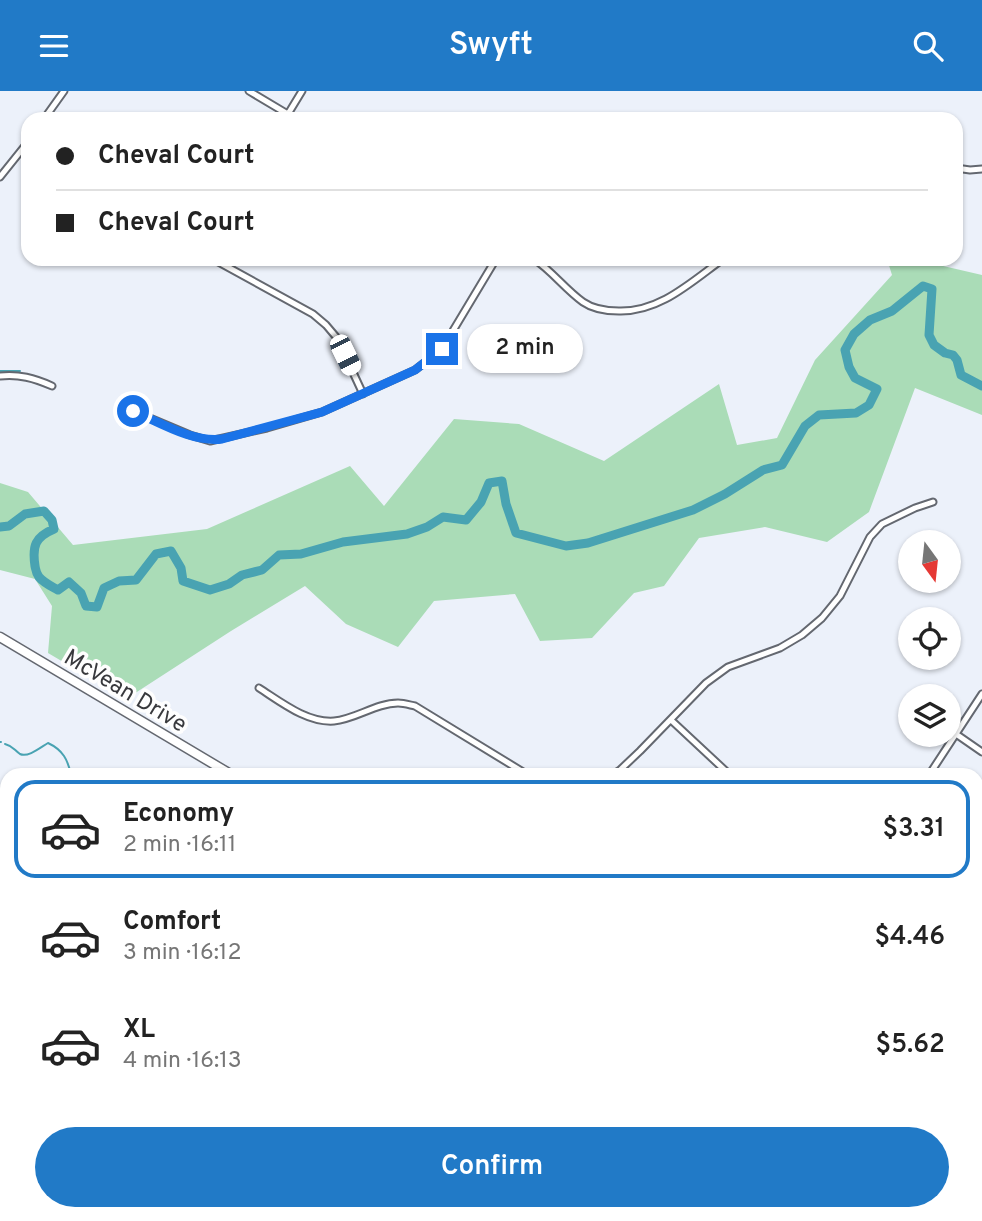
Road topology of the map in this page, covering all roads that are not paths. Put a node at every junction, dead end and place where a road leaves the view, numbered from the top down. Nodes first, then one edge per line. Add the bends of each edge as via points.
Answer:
1 (64, 91) edge
2 (249, 91) edge
3 (302, 91) edge
4 (49, 112) edge
5 (285, 112) edge
6 (289, 112) edge
7 (21, 151) edge
8 (963, 169) edge
9 (982, 169) edge
10 (0, 177) edge
11 (226, 266) edge
12 (492, 266) edge
13 (544, 266) edge
14 (713, 266) edge
15 (0, 376) edge
16 (52, 386) dead end
17 (363, 394) junction
18 (133, 411) dead end
19 (933, 502) dead end
20 (0, 637) edge
21 (259, 688) dead end
22 (982, 694) edge
23 (671, 720) junction
24 (961, 726) edge
25 (961, 737) edge
26 (947, 747) edge
27 (982, 752) edge
28 (513, 767) edge
29 (220, 768) edge
30 (620, 768) edge
31 (722, 768) edge
32 (934, 768) edge

1 - 4 street
2 - 5 street
3 - 6 street
7 - 10 street
8 - 9 street
11 - 17 street via 326,325 337,338
12 - 17 street via 442,349 415,370
13 - 14 street via 585,303 609,311 638,311 663,301
15 - 16 street via 34,378
17 - 18 street via 322,412 210,441
19 - 23 street via 881,524 841,596 802,635 728,667 705,683
20 - 29 main road, McVean Drive
21 - 28 street via 289,708 321,720 335,721 397,703 415,706
22 - 24 street
23 - 30 street
23 - 31 street
25 - 27 street
26 - 32 street

